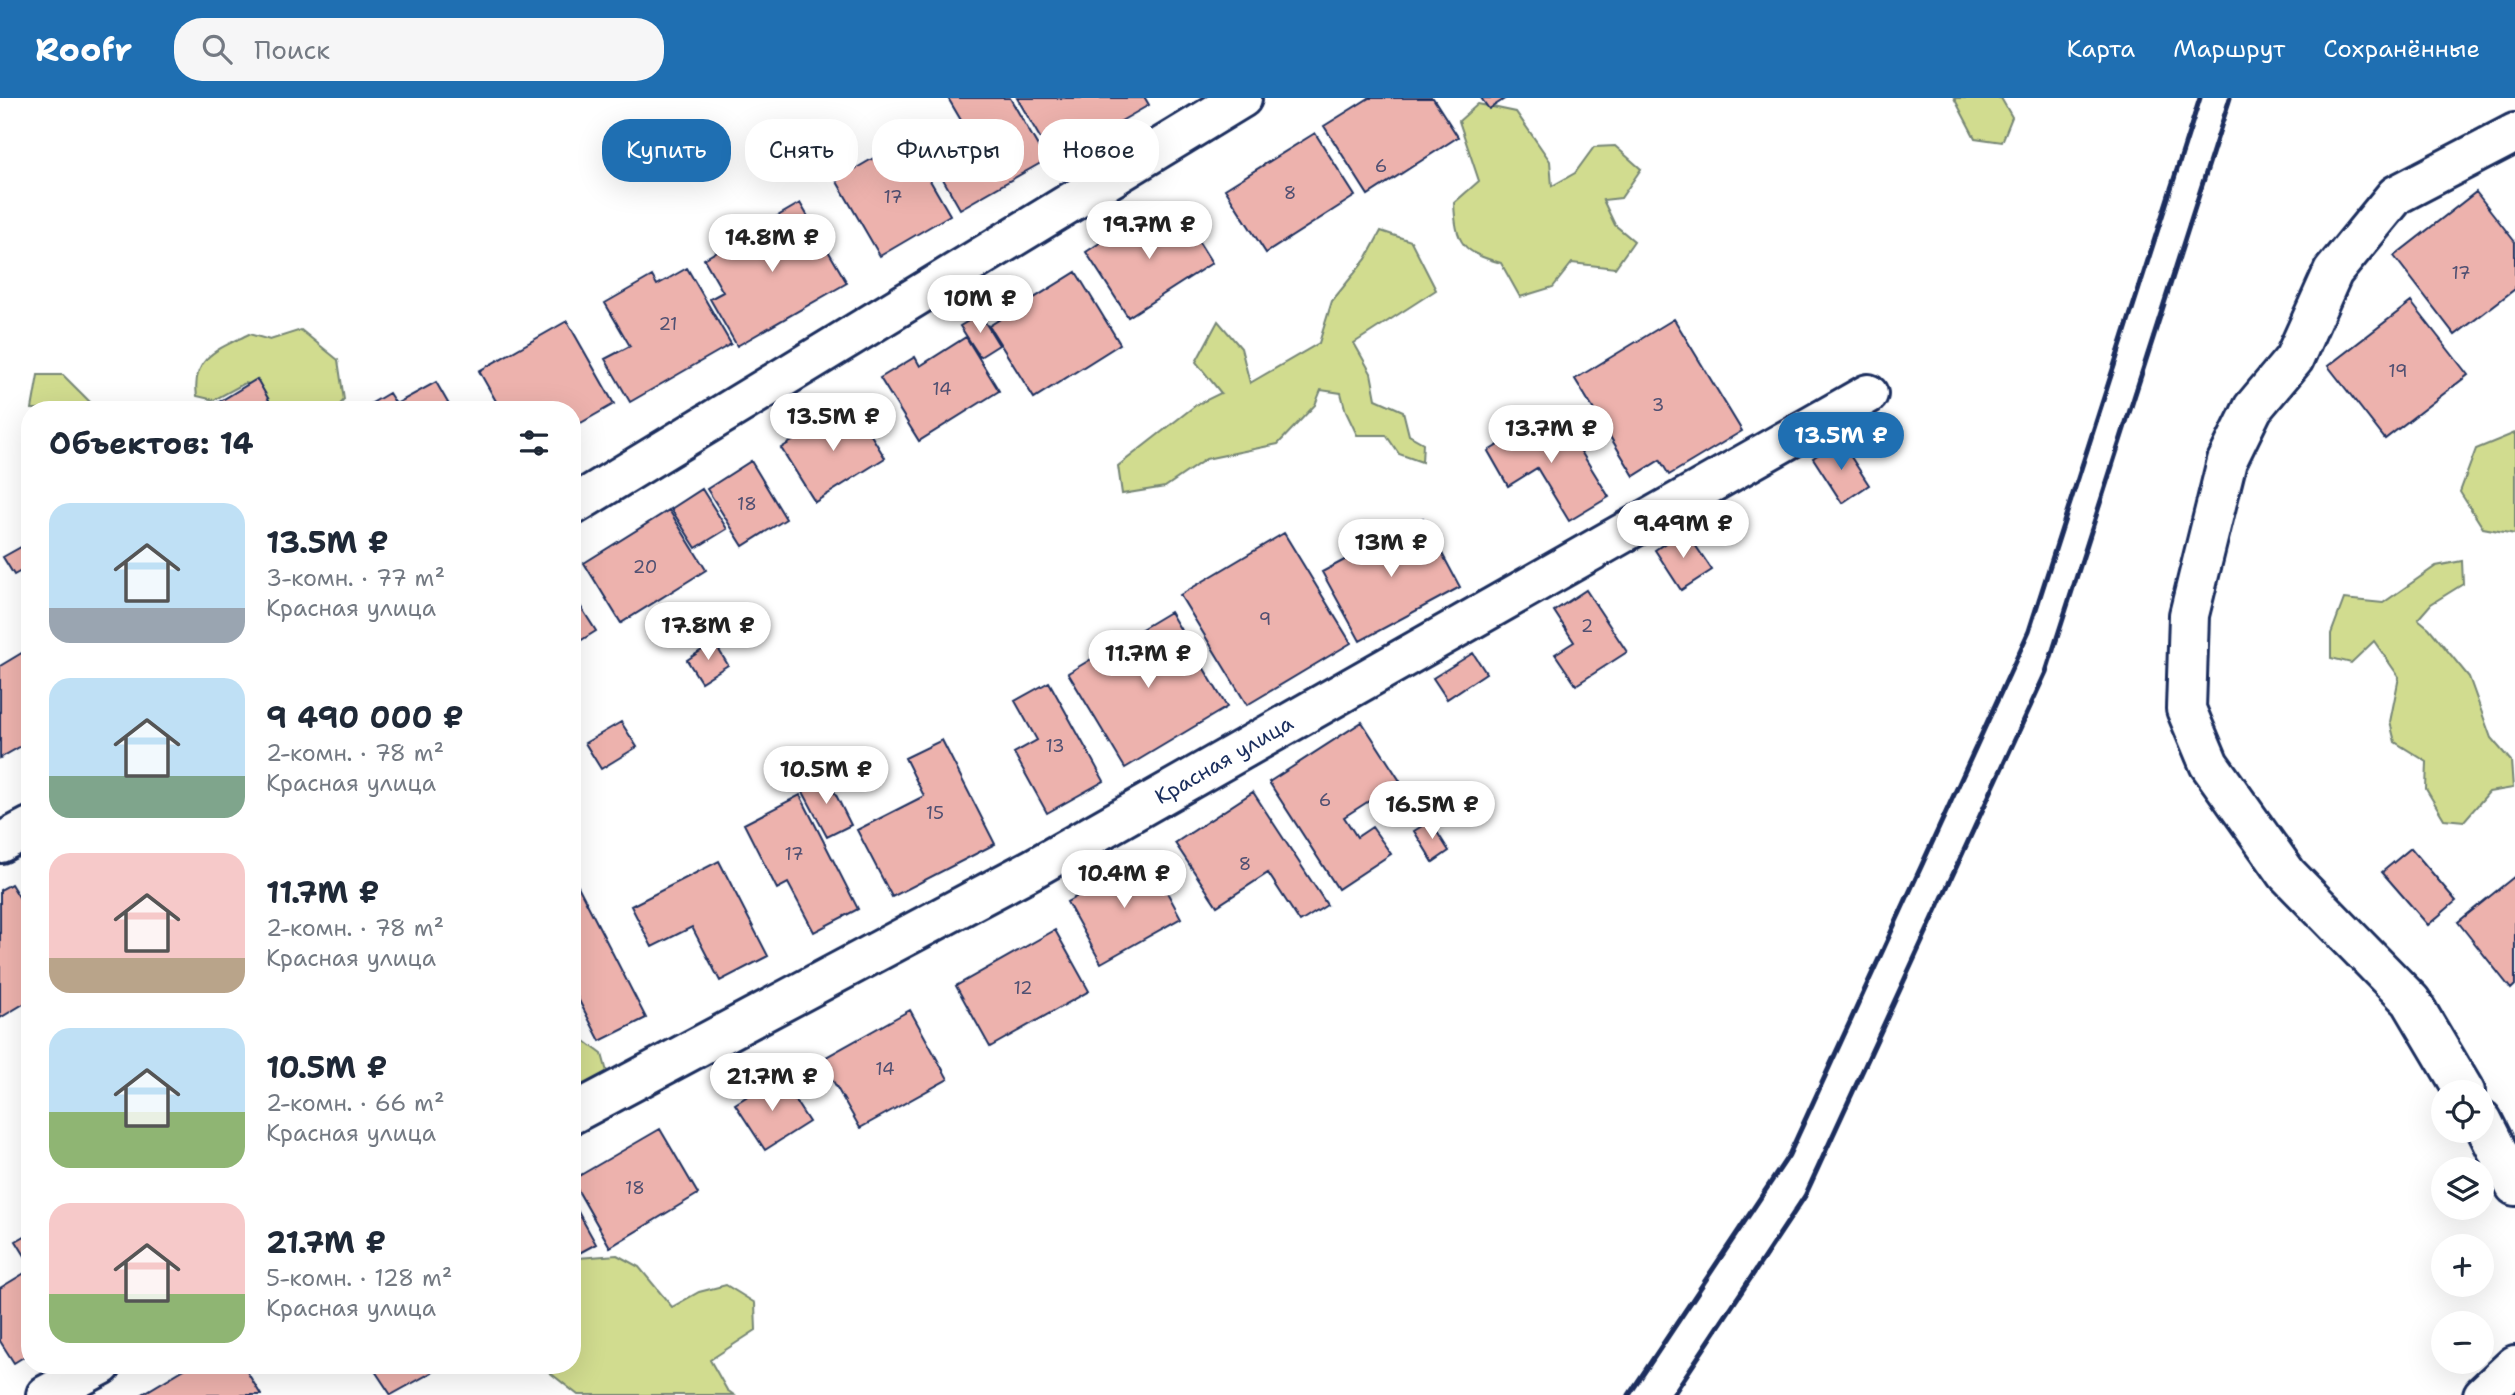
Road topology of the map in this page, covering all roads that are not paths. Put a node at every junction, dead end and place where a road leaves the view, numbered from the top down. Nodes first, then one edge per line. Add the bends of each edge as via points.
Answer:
1 (1242, 98) edge
2 (2515, 133) edge
3 (1868, 394) dead end
4 (581, 501) edge
5 (21, 832) edge
6 (0, 843) edge
7 (2458, 1080) edge
8 (581, 1109) edge
9 (2494, 1143) edge
10 (2515, 1186) edge
11 (2515, 1366) edge
12 (85, 1374) edge
13 (46, 1395) edge
14 (2483, 1395) edge

1 - 4 street
2 - 7 street via 2396,195 2333,272 2294,359 2253,408 2227,461 2189,615 2186,709 2209,764 2287,874 2411,1001
3 - 8 street, Красная улица via 1034,869
5 - 6 street
9 - 10 street
11 - 14 street
12 - 13 street

